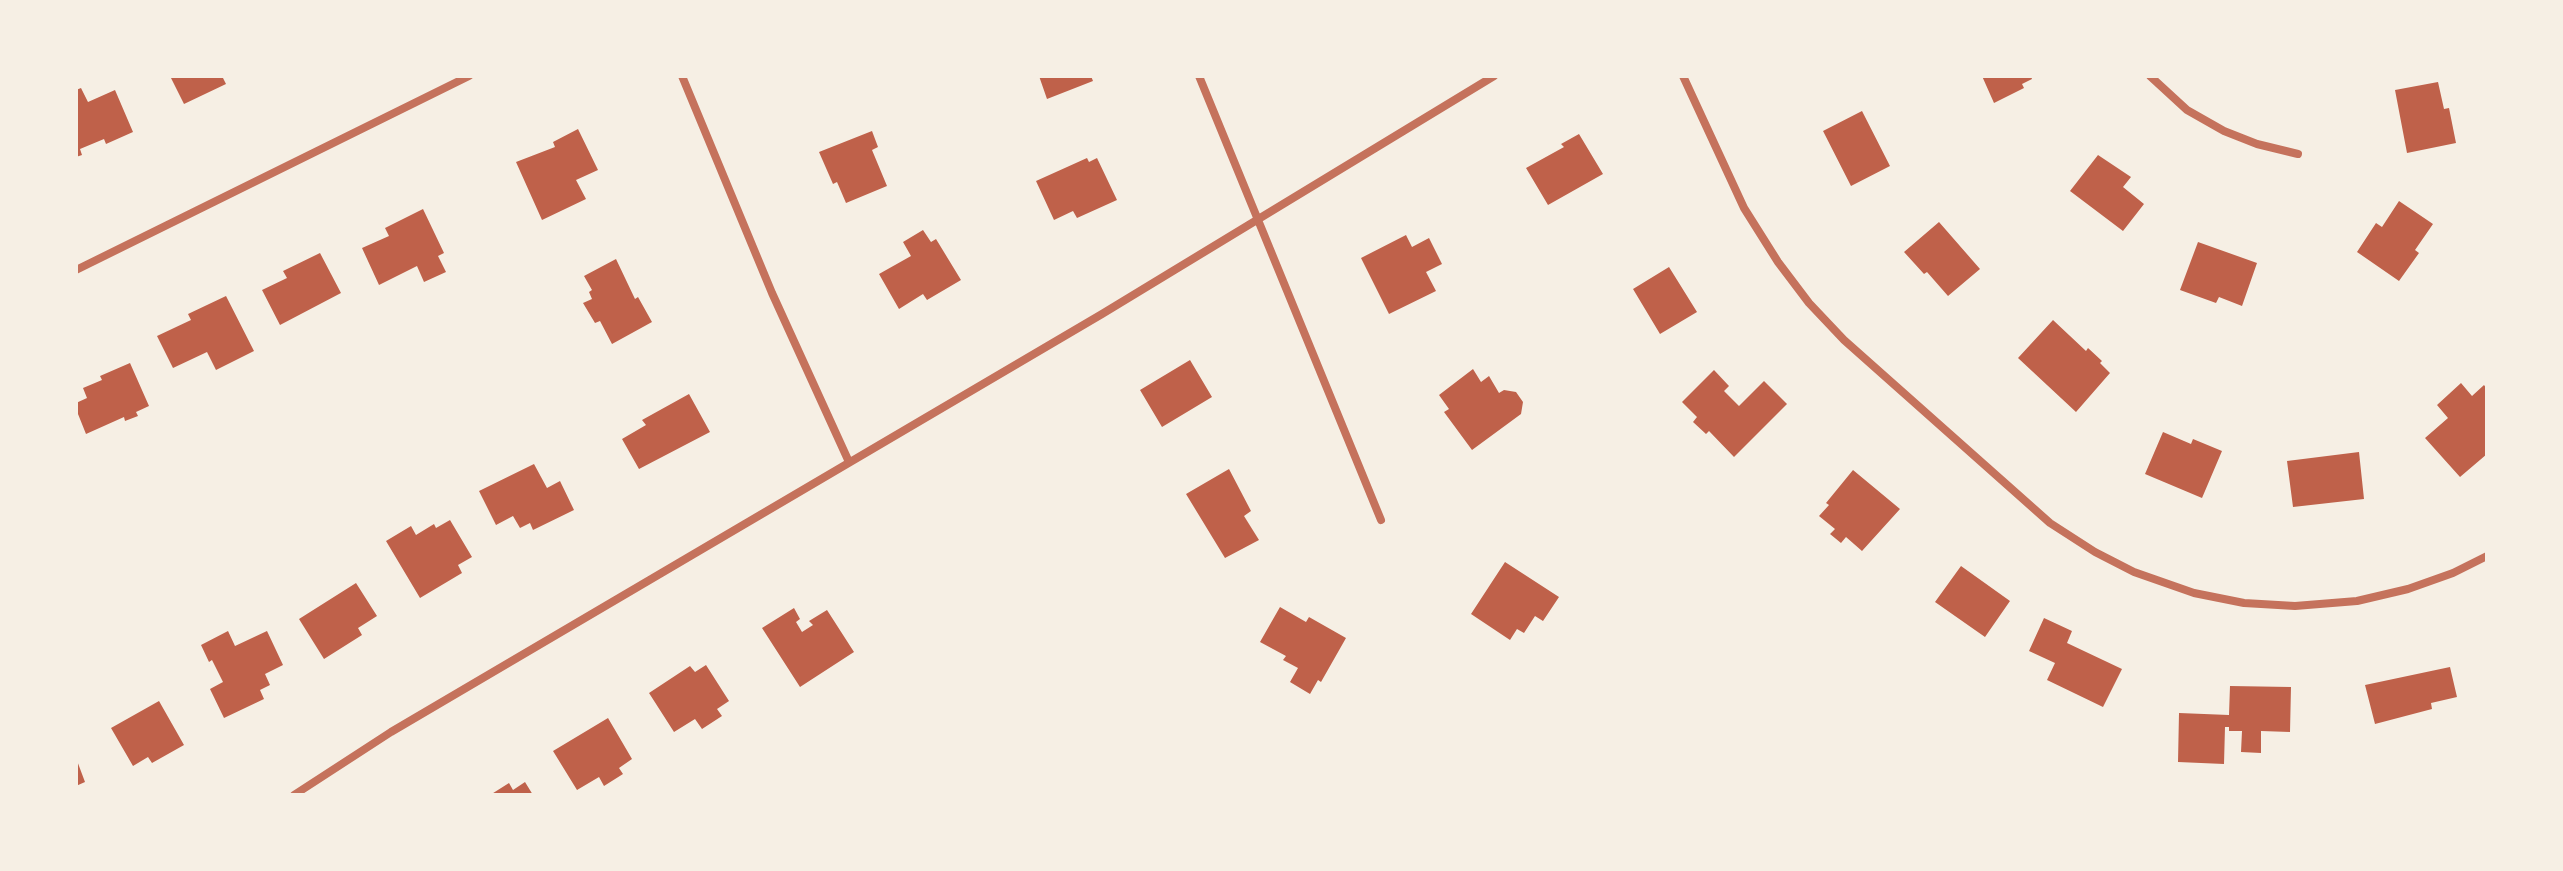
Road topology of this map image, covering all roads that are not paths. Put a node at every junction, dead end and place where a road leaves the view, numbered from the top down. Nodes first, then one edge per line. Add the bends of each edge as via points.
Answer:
1 (469, 76) edge
2 (682, 76) edge
3 (1199, 76) edge
4 (1494, 76) edge
5 (1683, 76) edge
6 (2150, 76) edge
7 (2298, 154) dead end
8 (1259, 219) junction
9 (76, 270) edge
10 (849, 462) junction
11 (1381, 520) dead end
12 (2487, 556) edge
13 (294, 795) edge

1 - 9 street
2 - 10 street
3 - 8 street
4 - 8 street
5 - 12 street via 1744,208 1809,303 2050,523 2095,552 2194,593 2295,606 2357,601 2408,589
6 - 7 street via 2187,110 2224,131
8 - 10 street
8 - 11 street
10 - 13 street via 391,732

